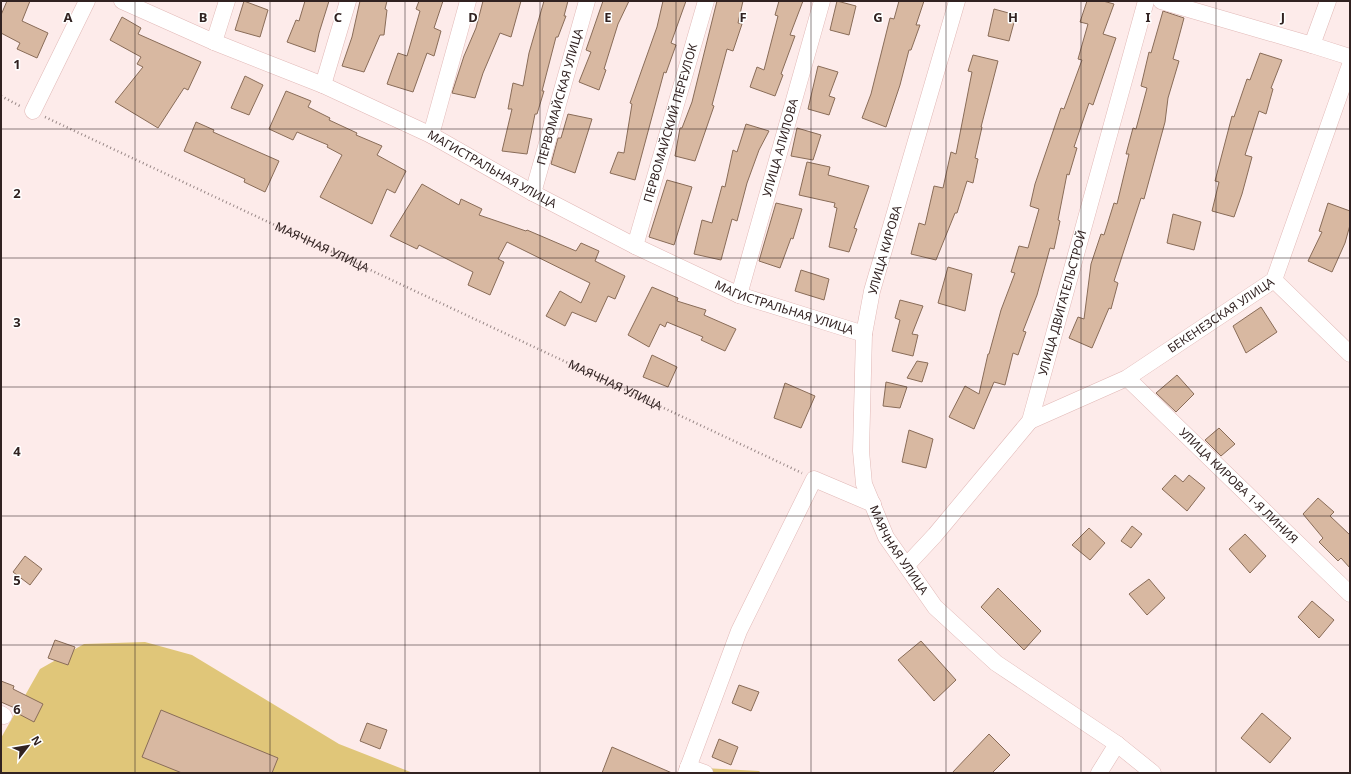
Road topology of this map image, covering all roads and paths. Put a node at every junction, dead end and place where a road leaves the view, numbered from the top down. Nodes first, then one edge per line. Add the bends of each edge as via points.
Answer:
1 (87, 1) edge
2 (122, 1) edge
3 (228, 1) edge
4 (348, 1) edge
5 (468, 1) edge
6 (587, 1) edge
7 (706, 1) edge
8 (822, 1) edge
9 (957, 1) edge
10 (1146, 1) edge
11 (1161, 1) edge
12 (1328, 1) edge
13 (214, 42) junction
14 (1312, 45) junction
15 (1350, 57) edge
16 (1350, 65) edge
17 (323, 85) junction
18 (1, 96) edge
19 (33, 111) junction
20 (431, 135) junction
21 (533, 193) junction
22 (635, 246) junction
23 (1274, 280) junction
24 (738, 295) junction
25 (864, 334) junction
26 (1350, 354) edge
27 (1127, 378) junction
28 (1030, 421) junction
29 (814, 479) junction
30 (873, 504) junction
31 (907, 565) junction
32 (1350, 594) edge
33 (1116, 744) junction
34 (687, 770) edge
35 (705, 773) edge
36 (1099, 773) edge
37 (1153, 773) edge

1 - 19 street
2 - 13 street, МАГИСТРАЛЬНАЯ УЛИЦА
3 - 13 street
4 - 17 street
5 - 20 street
6 - 21 street, ПЕРВОМАЙСКАЯ УЛИЦА
7 - 22 street, ПЕРВОМАЙСКИЙ ПЕРЕУЛОК
8 - 24 street, УЛИЦА АЛИЛОВА
9 - 25 street, УЛИЦА КИРОВА via 872,291
10 - 28 street, УЛИЦА ДВИГАТЕЛЬСТРОЙ
11 - 14 street
12 - 14 street
13 - 17 street, МАГИСТРАЛЬНАЯ УЛИЦА
14 - 15 street
16 - 23 street, БЕКЕНЕЗСКАЯ УЛИЦА
17 - 20 street, МАГИСТРАЛЬНАЯ УЛИЦА
18 - 19 path, МАЯЧНАЯ УЛИЦА
19 - 29 path, МАЯЧНАЯ УЛИЦА
20 - 21 street, МАГИСТРАЛЬНАЯ УЛИЦА
21 - 22 street, МАГИСТРАЛЬНАЯ УЛИЦА
22 - 24 street, МАГИСТРАЛЬНАЯ УЛИЦА
23 - 26 street
23 - 27 street, БЕКЕНЕЗСКАЯ УЛИЦА
24 - 25 street, МАГИСТРАЛЬНАЯ УЛИЦА
25 - 30 street, УЛИЦА КИРОВА via 861,451 864,484
27 - 28 street, БЕКЕНЕЗСКАЯ УЛИЦА
27 - 32 street, УЛИЦА КИРОВА 1-Я ЛИНИЯ
28 - 31 street, УЛИЦА ДВИГАТЕЛЬСТРОЙ
29 - 30 street, МАЯЧНАЯ УЛИЦА
29 - 34 street via 739,631
30 - 31 street, МАЯЧНАЯ УЛИЦА via 886,537
31 - 33 street, МАЯЧНАЯ УЛИЦА via 935,607 996,663
33 - 36 street
33 - 37 street, МАЯЧНАЯ УЛИЦА
34 - 35 street

